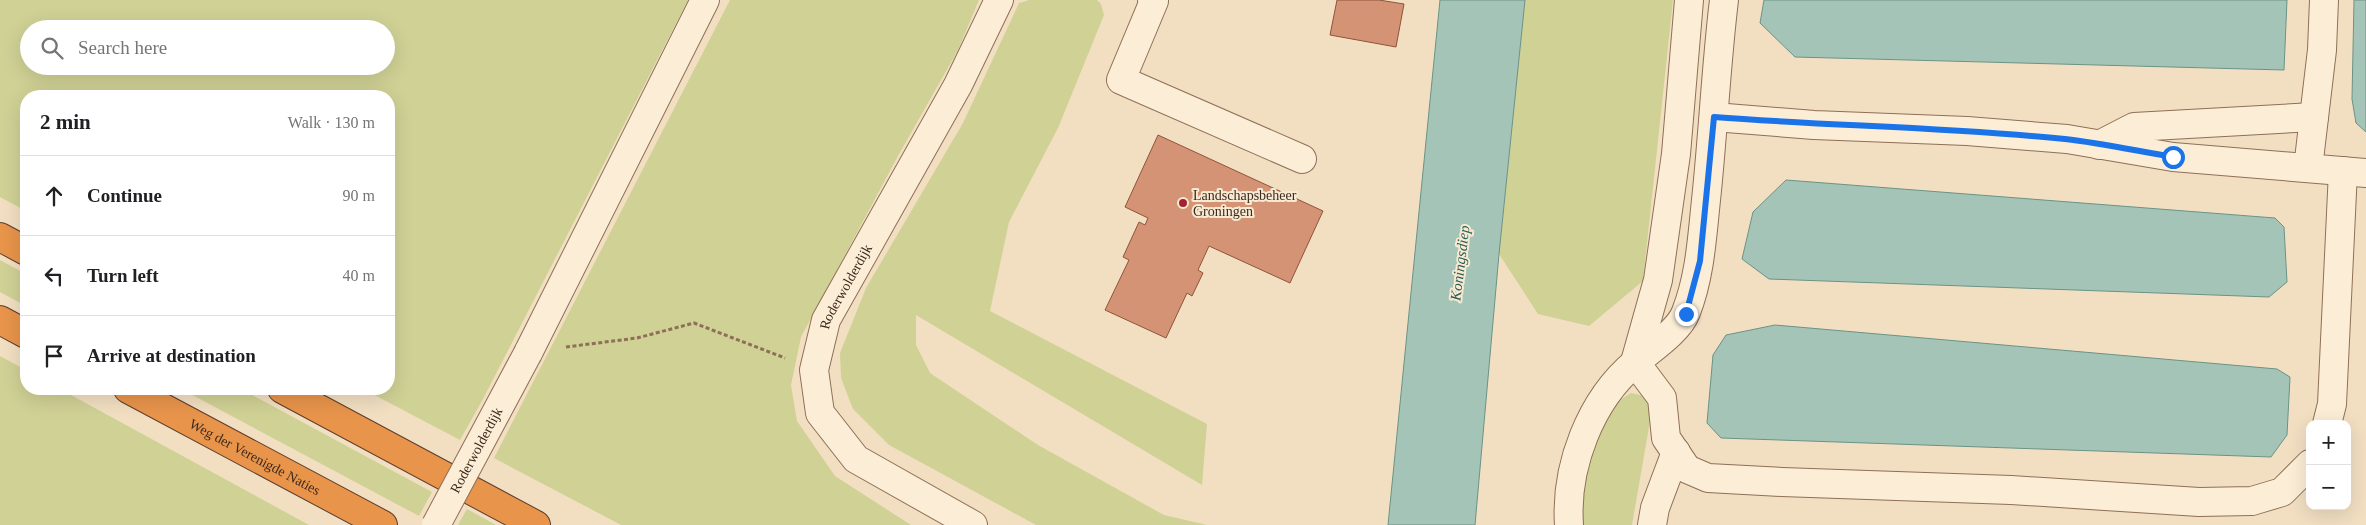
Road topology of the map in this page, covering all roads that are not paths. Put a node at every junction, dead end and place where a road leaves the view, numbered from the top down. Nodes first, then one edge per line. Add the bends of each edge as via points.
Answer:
1 (705, 0) edge
2 (999, 0) edge
3 (1152, 0) edge
4 (1689, 0) edge
5 (1724, 0) edge
6 (2324, 0) edge
7 (1714, 117) junction
8 (2314, 117) junction
9 (2099, 145) junction
10 (1302, 159) dead end
11 (2308, 168) junction
12 (2354, 172) edge
13 (0, 237) edge
14 (20, 248) edge
15 (0, 320) edge
16 (20, 331) edge
17 (1635, 362) junction
18 (139, 395) edge
19 (293, 395) edge
20 (2327, 420) edge
21 (1676, 452) junction
22 (2309, 465) edge
23 (383, 525) edge
24 (436, 525) edge
25 (536, 525) edge
26 (973, 525) edge
27 (1569, 525) edge
28 (1652, 525) edge

1 - 24 street, Roderwolderdijk, bridge via 528,353
2 - 26 street, Roderwolderdijk via 958,86 826,320 814,370 820,413 856,459
3 - 10 street via 1121,80
4 - 17 street via 1676,154 1659,270
5 - 7 street
6 - 8 street
7 - 9 street via 1967,131 2067,139
7 - 17 street via 1700,261 1686,314 1659,346
8 - 9 street via 2134,127
8 - 11 street
9 - 11 street via 2173,157
11 - 12 street
12 - 20 street via 2332,404
13 - 14 highway
15 - 16 highway
17 - 21 street via 1662,398 1666,438
17 - 27 street via 1604,397 1582,440 1570,491
18 - 23 highway, Weg der Verenigde Naties
19 - 25 highway
21 - 22 street via 1687,469 1708,478 2011,490 2199,502 2252,501 2282,492
21 - 28 street

